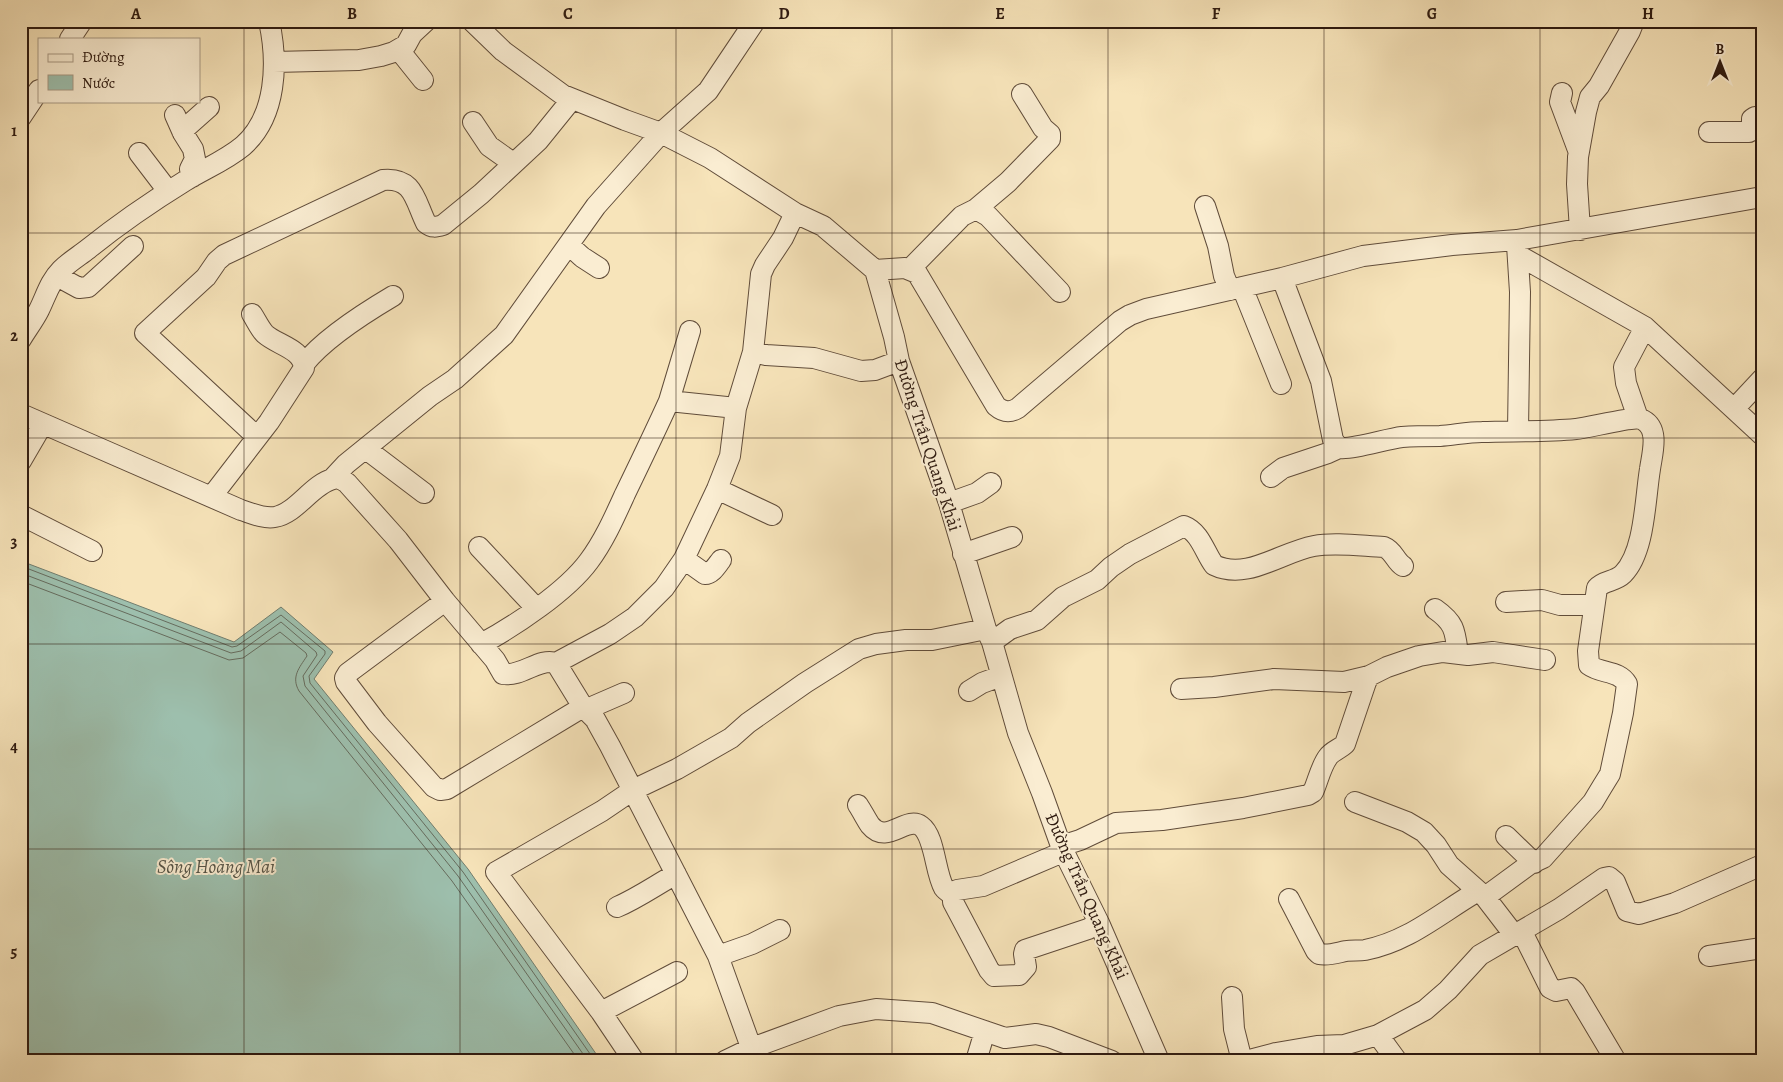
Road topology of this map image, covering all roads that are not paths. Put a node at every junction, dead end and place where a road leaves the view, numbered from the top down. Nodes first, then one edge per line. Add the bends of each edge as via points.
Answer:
1 (82, 21) edge
2 (269, 21) edge
3 (426, 21) edge
4 (472, 21) edge
5 (755, 21) edge
6 (1634, 21) edge
7 (71, 38) edge
8 (400, 50) junction
9 (274, 62) junction
10 (423, 80) dead end
11 (38, 92) edge
12 (1562, 93) dead end
13 (1022, 94) dead end
14 (572, 99) junction
15 (209, 107) dead end
16 (21, 117) edge
17 (1762, 118) edge
18 (473, 122) dead end
19 (1709, 132) dead end
20 (661, 133) junction
21 (139, 153) dead end
22 (1579, 153) junction
23 (513, 163) junction
24 (192, 177) junction
25 (168, 191) junction
26 (1762, 197) edge
27 (1204, 206) dead end
28 (976, 209) junction
29 (795, 213) junction
30 (1580, 230) junction
31 (569, 245) junction
32 (134, 246) dead end
33 (1518, 248) junction
34 (599, 268) dead end
35 (910, 269) junction
36 (875, 270) junction
37 (57, 276) junction
38 (1282, 278) junction
39 (1236, 289) junction
40 (1060, 292) dead end
41 (392, 296) dead end
42 (252, 314) dead end
43 (1645, 327) junction
44 (690, 330) dead end
45 (21, 339) edge
46 (753, 352) junction
47 (899, 361) junction
48 (304, 364) junction
49 (1762, 379) edge
50 (1281, 384) dead end
51 (669, 401) junction
52 (736, 408) junction
53 (1734, 410) junction
54 (21, 414) edge
55 (1638, 418) junction
56 (42, 425) junction
57 (1518, 431) junction
58 (1762, 435) edge
59 (257, 437) junction
60 (1339, 448) junction
61 (366, 449) junction
62 (21, 460) edge
63 (1271, 477) dead end
64 (334, 478) junction
65 (991, 483) dead end
66 (717, 489) junction
67 (424, 493) dead end
68 (212, 496) junction
69 (949, 503) junction
70 (772, 514) dead end
71 (21, 515) edge
72 (1012, 537) dead end
73 (479, 547) dead end
74 (92, 551) dead end
75 (963, 554) junction
76 (684, 559) junction
77 (721, 560) dead end
78 (1403, 566) dead end
79 (445, 601) junction
80 (1506, 602) dead end
81 (1594, 605) junction
82 (536, 608) junction
83 (1435, 609) dead end
84 (989, 635) junction
85 (481, 644) junction
86 (1458, 654) junction
87 (1545, 660) dead end
88 (556, 663) junction
89 (1001, 676) junction
90 (1369, 676) junction
91 (1181, 689) dead end
92 (969, 691) dead end
93 (624, 693) dead end
94 (585, 709) junction
95 (633, 790) junction
96 (1356, 802) dead end
97 (858, 805) dead end
98 (1506, 836) dead end
99 (1062, 849) junction
100 (1534, 862) junction
101 (1762, 865) edge
102 (676, 874) junction
103 (1480, 894) junction
104 (953, 896) junction
105 (1289, 899) dead end
106 (617, 907) dead end
107 (1099, 924) junction
108 (780, 930) dead end
109 (1519, 934) junction
110 (1762, 948) edge
111 (718, 956) junction
112 (1709, 956) dead end
113 (677, 972) dead end
114 (1232, 997) dead end
115 (601, 1012) junction
116 (985, 1031) junction
117 (1378, 1035) junction
118 (754, 1054) edge
119 (1153, 1059) edge
120 (634, 1061) edge
121 (725, 1061) edge
122 (976, 1061) edge
123 (1112, 1061) edge
124 (1244, 1061) edge
125 (1397, 1061) edge
126 (1616, 1061) edge

1 - 7 street
2 - 9 street
3 - 8 street
4 - 14 street via 503,51
5 - 20 street via 708,92
6 - 22 street via 1600,86 1590,97
8 - 9 street via 359,60
8 - 10 street
9 - 24 street via 270,99 253,135 232,154
11 - 16 street
12 - 22 street via 1560,102
13 - 28 street via 1050,134 1050,139
14 - 20 street
14 - 23 street via 538,141
15 - 24 street via 179,123 195,155 190,169
17 - 19 street via 1752,119 1752,130 1748,132
18 - 23 street via 489,146
20 - 29 street via 710,158
20 - 31 street via 596,206
21 - 25 street
22 - 30 street
23 - 59 street via 481,194 437,227 426,223 411,189 399,181 383,180 343,198 224,255 202,281 145,333
24 - 25 street
25 - 37 street via 109,232
26 - 30 street
27 - 39 street via 1224,276
28 - 35 street via 962,216
28 - 40 street via 988,216
29 - 36 street via 823,226
29 - 46 street via 761,274
30 - 33 street
31 - 34 street
31 - 61 street via 504,335 456,379 423,401
32 - 37 street via 88,287 79,288
33 - 38 street via 1452,245 1363,256
33 - 43 street
33 - 57 street
35 - 36 street
35 - 39 street via 917,273 996,406 1008,412 1018,408 1130,315
36 - 47 street, Đường Trần Quang Khải
37 - 45 street
38 - 39 street
38 - 60 street via 1321,381 1333,440
39 - 50 street
41 - 48 street via 330,339
42 - 48 street via 264,333 298,355
43 - 53 street
43 - 55 street via 1624,367
44 - 51 street
46 - 47 street via 814,358 861,372
46 - 52 street
47 - 69 street, Đường Trần Quang Khải
48 - 59 street via 299,377
49 - 53 street
51 - 52 street
51 - 82 street via 595,552 581,570
52 - 66 street via 730,456
53 - 58 street
54 - 56 street
55 - 57 street via 1578,429
55 - 81 street via 1647,423 1653,434 1641,530 1630,564 1622,576 1597,588
56 - 62 street
56 - 68 street
57 - 60 street via 1402,438
59 - 68 street
60 - 63 street via 1283,468
61 - 64 street
61 - 67 street
64 - 68 street via 276,516 258,516
64 - 79 street via 347,483 398,540
65 - 69 street via 977,493
66 - 70 street
66 - 76 street
69 - 75 street, Đường Trần Quang Khải
71 - 74 street
72 - 75 street
73 - 82 street
75 - 84 street, Đường Trần Quang Khải
76 - 77 street via 704,574
76 - 88 street via 664,588 635,617
78 - 84 street via 1384,547 1324,545 1232,571 1214,566 1199,538 1184,526 1130,554 1097,580 1063,597 1037,620
79 - 85 street
79 - 94 street via 345,678 378,723 434,787 447,789
80 - 81 street via 1542,600 1560,605
81 - 100 street via 1589,665 1621,676 1628,684 1610,774 1592,802 1543,858
82 - 85 street
83 - 86 street via 1453,625
84 - 89 street, Đường Trần Quang Khải
84 - 95 street via 906,640 859,649 795,690 731,738
85 - 88 street via 503,674 514,675 548,661
86 - 87 street via 1493,652
86 - 90 street via 1443,652 1419,656
88 - 94 street
89 - 92 street
89 - 99 street, Đường Trần Quang Khải via 1018,733
90 - 91 street via 1344,682 1274,679
90 - 99 street via 1345,744 1328,758 1313,792 1243,808 1116,823
93 - 94 street
94 - 95 street via 595,719
95 - 102 street
95 - 115 street via 496,872
96 - 103 street via 1424,832 1449,865
97 - 104 street via 872,827 879,831 890,833 910,824 922,826 944,888
98 - 100 street
99 - 104 street via 982,886 957,890
99 - 107 street, Đường Trần Quang Khải
100 - 103 street via 1502,884
101 - 109 street via 1675,903 1639,914 1627,910 1615,882 1609,877 1604,878
102 - 106 street
102 - 111 street
103 - 105 street via 1473,894 1413,933 1371,948 1326,956 1316,950
103 - 109 street
104 - 107 street via 953,902 994,976 1019,975 1026,967 1025,950
107 - 119 street, Đường Trần Quang Khải
108 - 111 street
109 - 117 street via 1480,955 1425,1010
109 - 126 street via 1550,988 1556,991 1570,988 1575,992
110 - 112 street
111 - 118 street
113 - 115 street
114 - 124 street via 1234,1030
115 - 120 street
116 - 118 street via 932,1013 876,1009 839,1016
116 - 122 street
116 - 123 street via 1005,1038 1036,1034
117 - 124 street via 1344,1045 1317,1046
117 - 125 street
118 - 121 street

